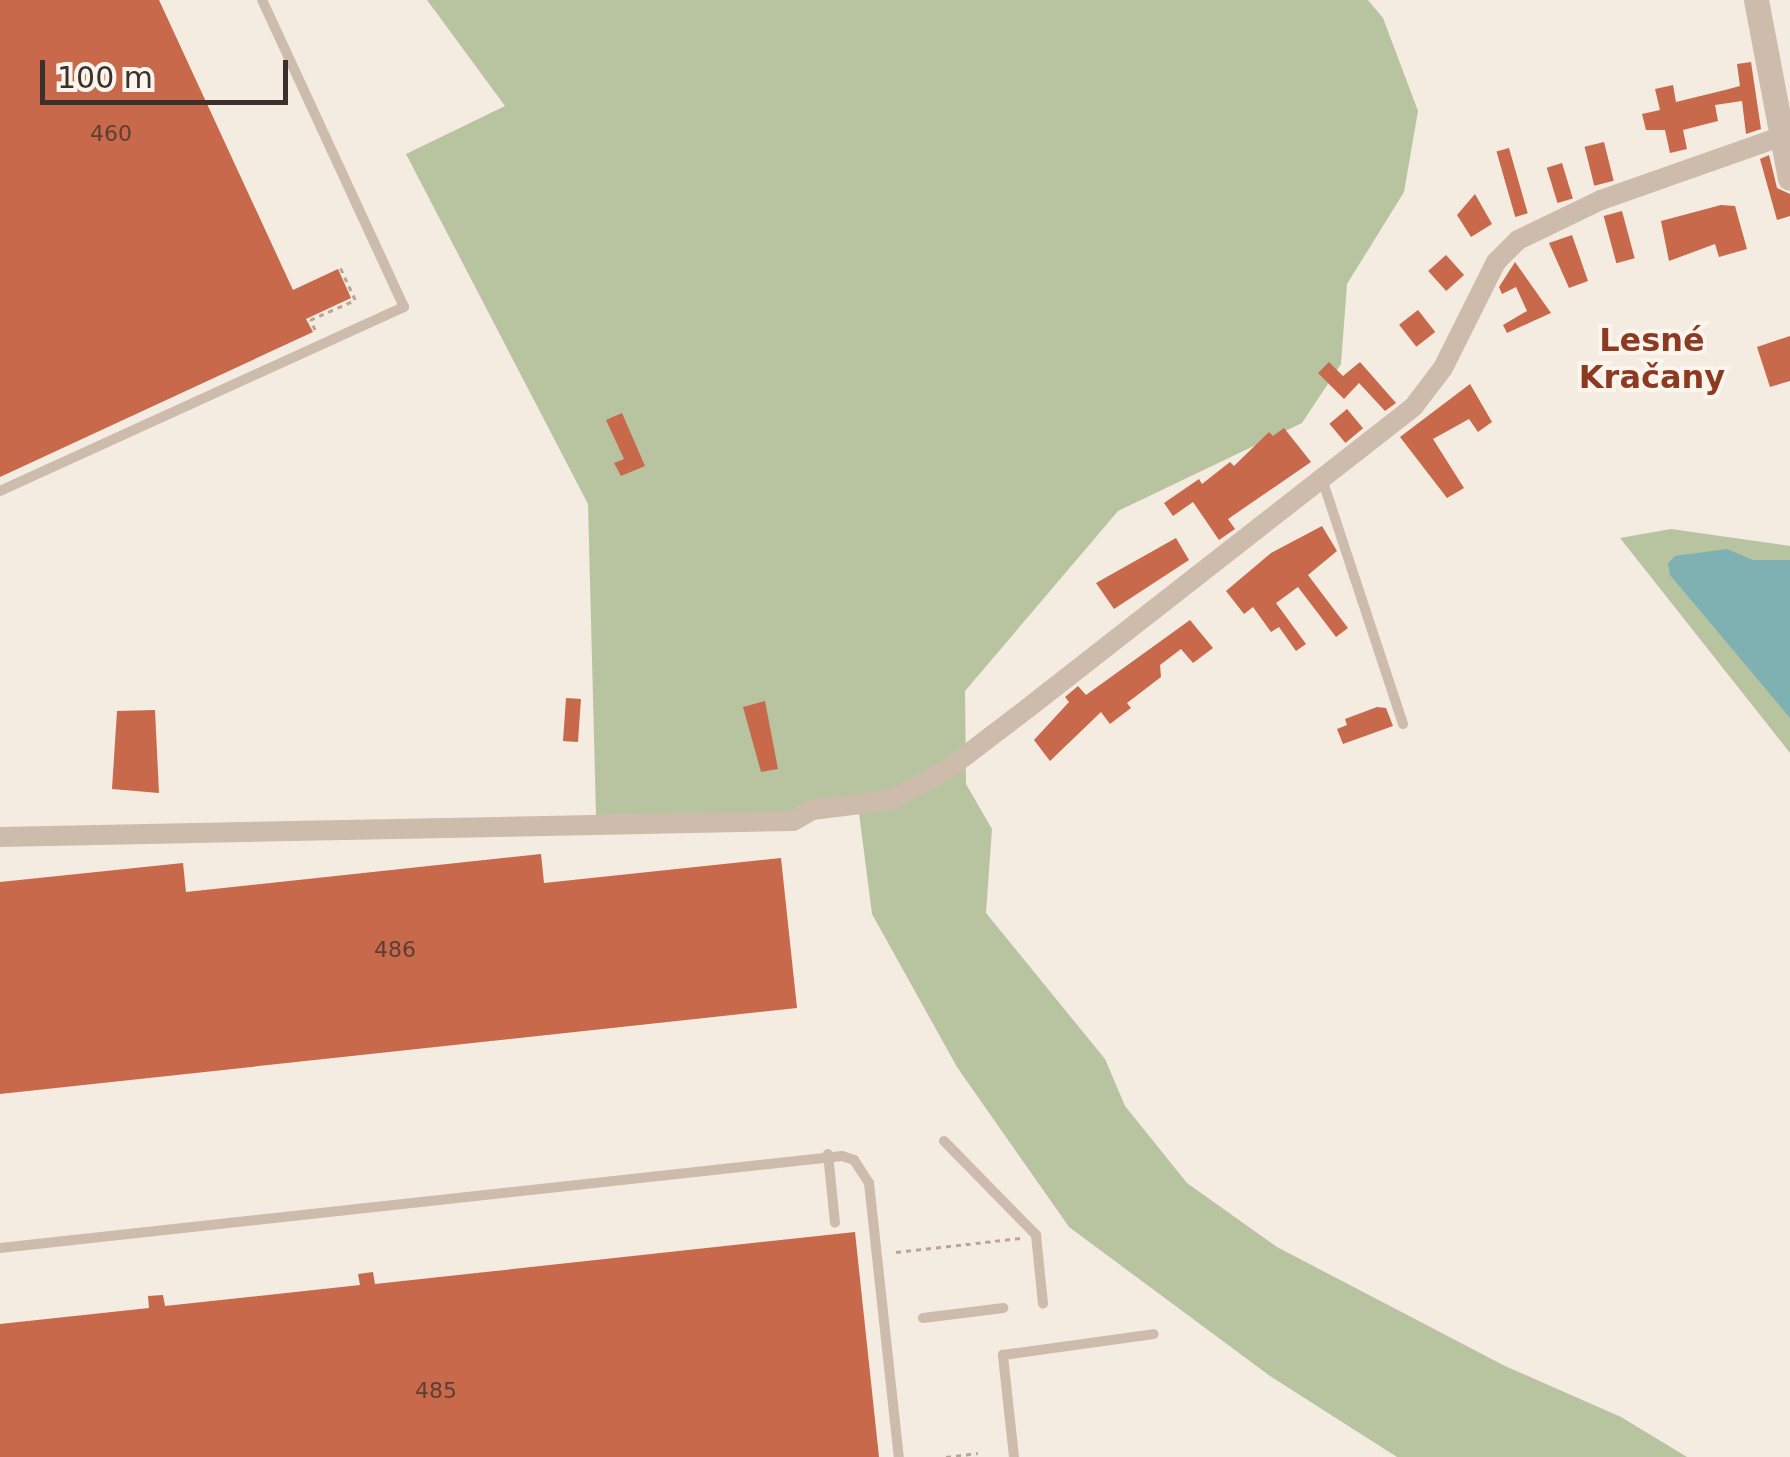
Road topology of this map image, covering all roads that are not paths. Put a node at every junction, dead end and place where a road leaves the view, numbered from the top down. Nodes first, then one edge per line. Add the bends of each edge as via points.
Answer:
1 (262, 0) edge
2 (1756, 0) edge
3 (1777, 138) junction
4 (1790, 178) edge
5 (1323, 482) junction
6 (0, 491) edge
7 (1403, 724) dead end
8 (0, 836) edge
9 (944, 1141) dead end
10 (828, 1154) junction
11 (835, 1223) dead end
12 (0, 1248) edge
13 (1043, 1304) dead end
14 (1003, 1308) dead end
15 (923, 1318) dead end
16 (1154, 1334) dead end
17 (899, 1457) edge
18 (1014, 1457) edge

1 - 6 lane via 404,307
2 - 3 street
3 - 4 street
3 - 5 street via 1601,200 1505,250 1431,388
5 - 7 lane
5 - 8 street via 948,768 892,800 812,810 793,821
9 - 13 lane via 1036,1235
10 - 11 lane
10 - 12 lane
10 - 17 lane via 854,1160 869,1183
14 - 15 lane
16 - 18 lane via 1003,1355

